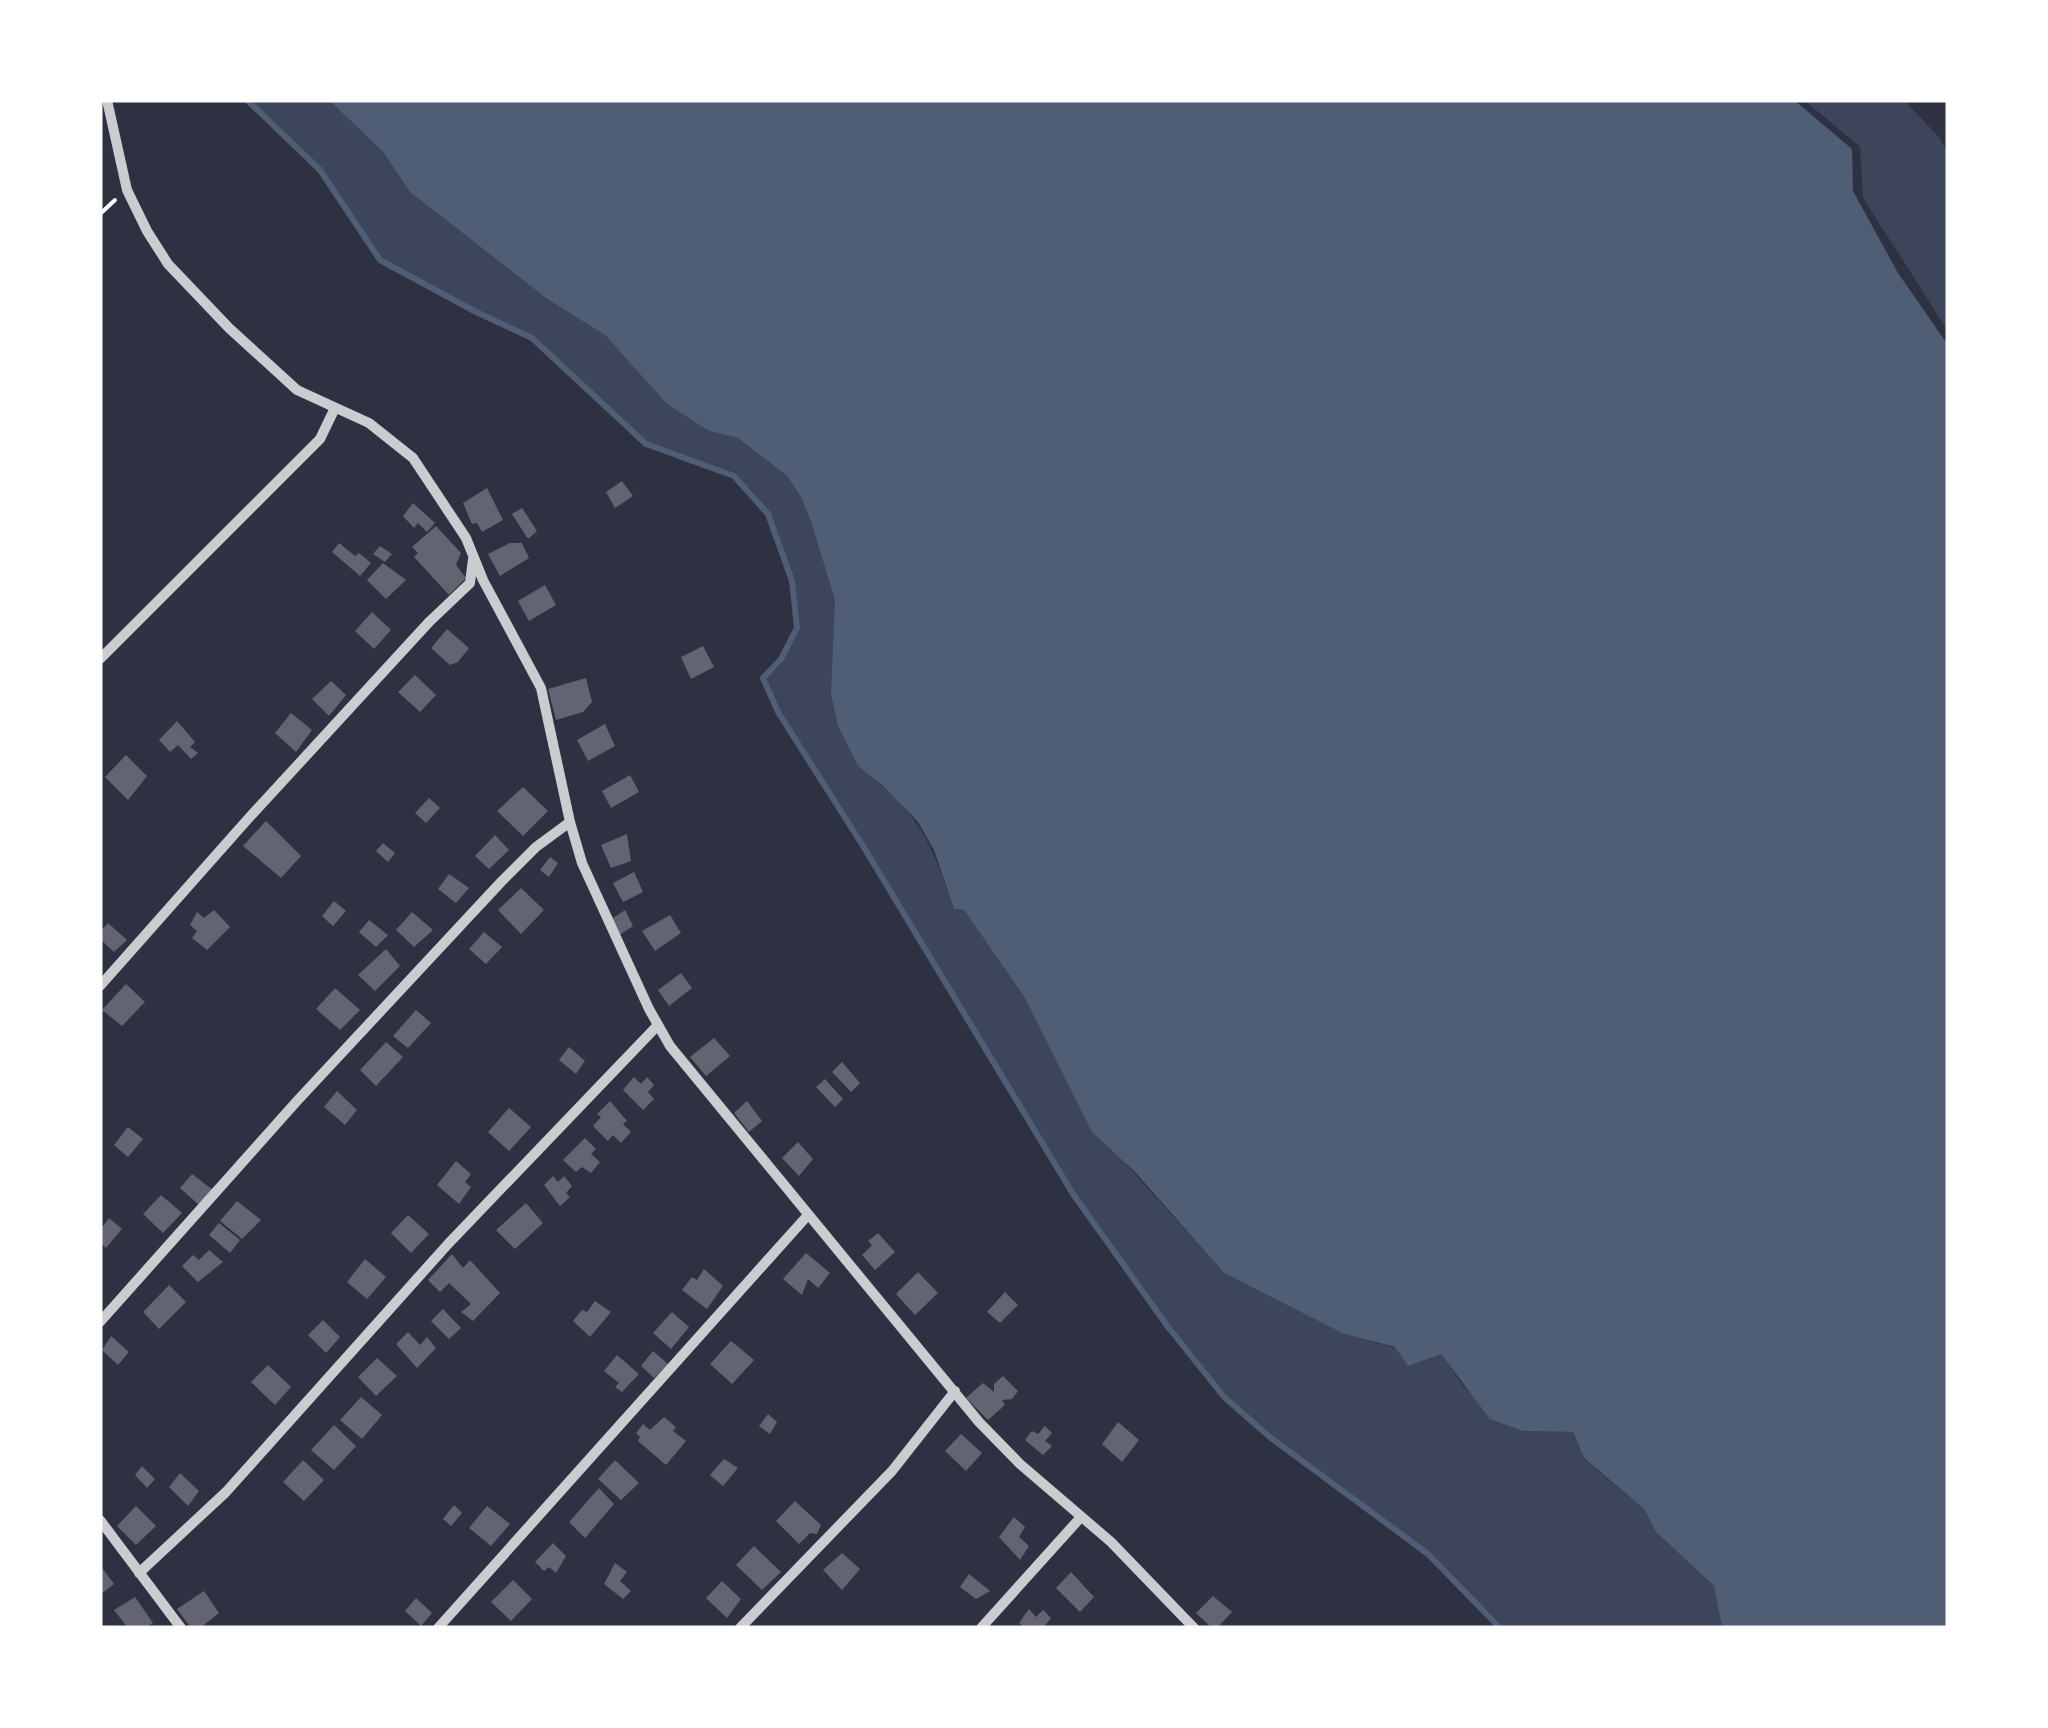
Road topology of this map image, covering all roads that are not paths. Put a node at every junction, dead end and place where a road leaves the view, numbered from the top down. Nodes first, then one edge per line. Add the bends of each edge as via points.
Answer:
1 (107, 100) edge
2 (334, 410) junction
3 (473, 554) junction
4 (100, 659) edge
5 (570, 822) junction
6 (100, 986) edge
7 (658, 1025) junction
8 (808, 1215) junction
9 (100, 1322) edge
10 (955, 1391) junction
11 (1080, 1517) junction
12 (100, 1520) edge
13 (139, 1573) junction
14 (182, 1628) edge
15 (438, 1628) edge
16 (740, 1628) edge
17 (981, 1628) edge
18 (1194, 1628) edge

1 - 2 street via 128,190 168,264 297,390
2 - 3 street via 369,423 413,458
2 - 4 street via 320,440
3 - 5 street via 541,688
3 - 6 street via 470,583
5 - 7 street via 582,863
5 - 9 street via 501,882
7 - 8 street
7 - 13 street via 461,1230 226,1492
8 - 10 street
8 - 15 street
10 - 11 street via 1020,1464
10 - 16 street via 892,1470
11 - 17 street
11 - 18 street
12 - 13 street
13 - 14 street

